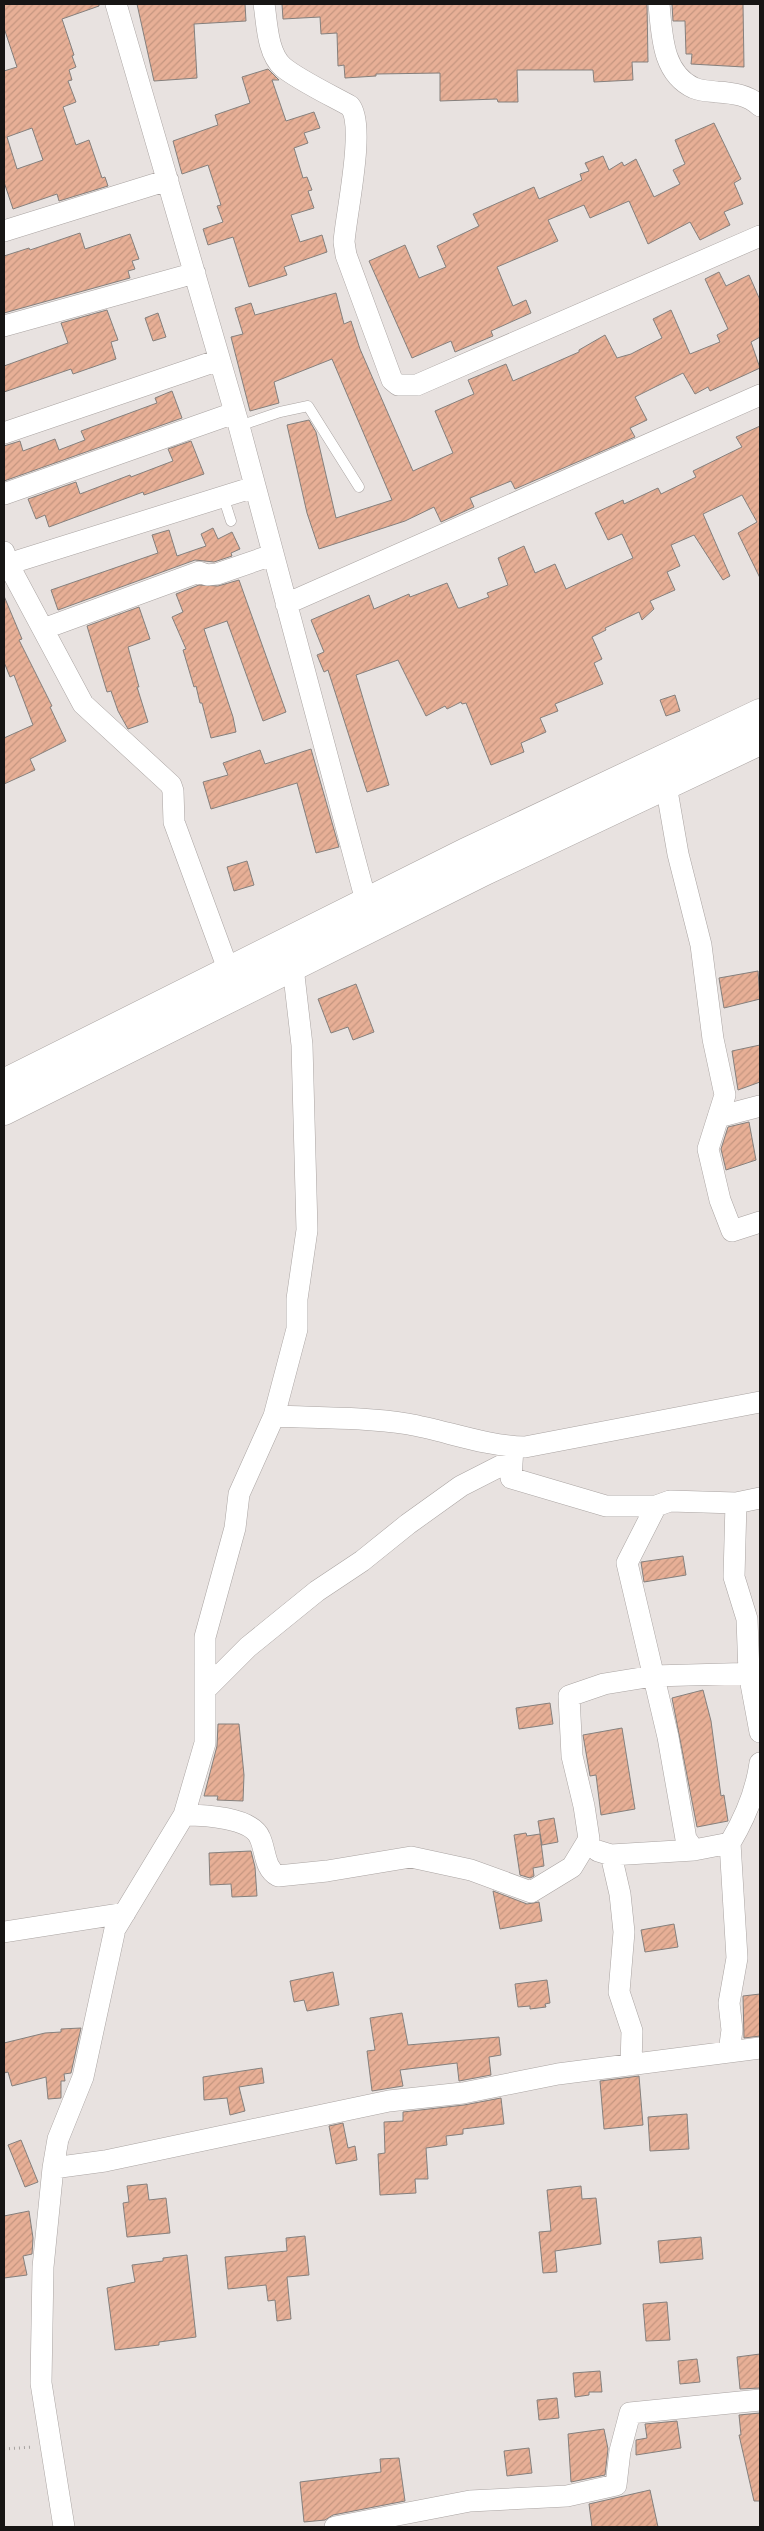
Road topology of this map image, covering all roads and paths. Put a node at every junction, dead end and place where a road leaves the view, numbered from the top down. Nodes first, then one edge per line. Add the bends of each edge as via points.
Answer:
1 (116, 4) edge
2 (264, 4) edge
3 (659, 4) edge
4 (760, 92) edge
5 (736, 93) junction
6 (760, 106) edge
7 (168, 180) junction
8 (4, 231) edge
9 (760, 236) edge
10 (195, 273) junction
11 (4, 326) edge
12 (219, 360) junction
13 (760, 395) edge
14 (236, 420) junction
15 (4, 433) edge
16 (254, 487) junction
17 (359, 487) dead end
18 (4, 494) edge
19 (223, 496) junction
20 (231, 521) dead end
21 (272, 555) junction
22 (6, 558) edge
23 (286, 604) junction
24 (43, 629) junction
25 (760, 713) edge
26 (760, 741) edge
27 (666, 786) junction
28 (366, 901) junction
29 (293, 967) junction
30 (228, 969) junction
31 (4, 1083) edge
32 (760, 1106) edge
33 (4, 1111) edge
34 (718, 1117) junction
35 (760, 1222) edge
36 (760, 1402) edge
37 (274, 1416) junction
38 (512, 1454) junction
39 (760, 1498) edge
40 (736, 1503) junction
41 (656, 1506) junction
42 (755, 1673) edge
43 (653, 1676) junction
44 (205, 1690) junction
45 (760, 1732) edge
46 (760, 1763) edge
47 (184, 1815) junction
48 (589, 1839) junction
49 (730, 1843) junction
50 (694, 1850) junction
51 (611, 1855) junction
52 (125, 1913) junction
53 (4, 1932) edge
54 (760, 2048) edge
55 (729, 2052) junction
56 (631, 2065) junction
57 (54, 2168) junction
58 (760, 2400) edge
59 (51, 2446) junction
60 (4, 2449) edge
61 (64, 2527) edge
62 (335, 2527) edge

1 - 7 street
2 - 9 street via 268,31 282,66 355,112 357,134 344,242 392,380 398,385 417,385
3 - 5 street via 665,54 679,79 696,90
4 - 5 street
5 - 6 street
7 - 8 street
7 - 10 street
10 - 11 street
10 - 12 street
12 - 14 street
12 - 15 street
13 - 23 street
14 - 16 street
14 - 17 lane via 308,406
14 - 18 street
16 - 19 street
16 - 21 street
19 - 20 lane
19 - 22 street
21 - 23 street
21 - 24 street via 216,574 199,572
22 - 24 street
23 - 28 street
24 - 30 street via 83,704 171,785 174,822
25 - 28 highway
26 - 27 highway
27 - 29 highway via 483,872
27 - 34 street via 678,854 701,945 713,1039 725,1095
28 - 30 highway
29 - 33 highway
29 - 37 street via 302,1045 307,1230 297,1299 297,1329
30 - 31 highway
32 - 34 street
34 - 35 street via 708,1150 720,1200 732,1231
36 - 38 street via 524,1447
37 - 38 street via 369,1418 467,1436 499,1446
37 - 44 street via 239,1494 235,1528 205,1637
38 - 41 street via 511,1478 606,1506
38 - 44 street via 462,1486 317,1591 248,1647
39 - 40 street
40 - 41 street via 670,1501
40 - 42 street via 734,1577 747,1619
41 - 43 street via 627,1563
42 - 43 street
42 - 45 street
43 - 48 street via 604,1684 568,1696 572,1756
43 - 50 street via 668,1737 686,1838
44 - 47 street via 205,1743
46 - 49 street via 745,1818
47 - 48 street via 222,1816 250,1826 260,1836 268,1866 278,1876 411,1857 471,1870 531,1892 572,1867
47 - 52 street
48 - 51 street via 598,1852
49 - 50 street
49 - 55 street via 737,1958 728,2004 732,2030
50 - 51 street
51 - 56 street via 624,1932 619,1992 632,2030
52 - 53 street
52 - 57 street via 115,1929 82,2077 58,2139
54 - 55 street
55 - 56 street
56 - 57 street via 558,2074 462,2093 389,2101 105,2161
57 - 59 street via 44,2258 41,2331 41,2383
58 - 62 street via 630,2414 620,2450 616,2484 567,2496 470,2501
59 - 60 path
59 - 61 street

